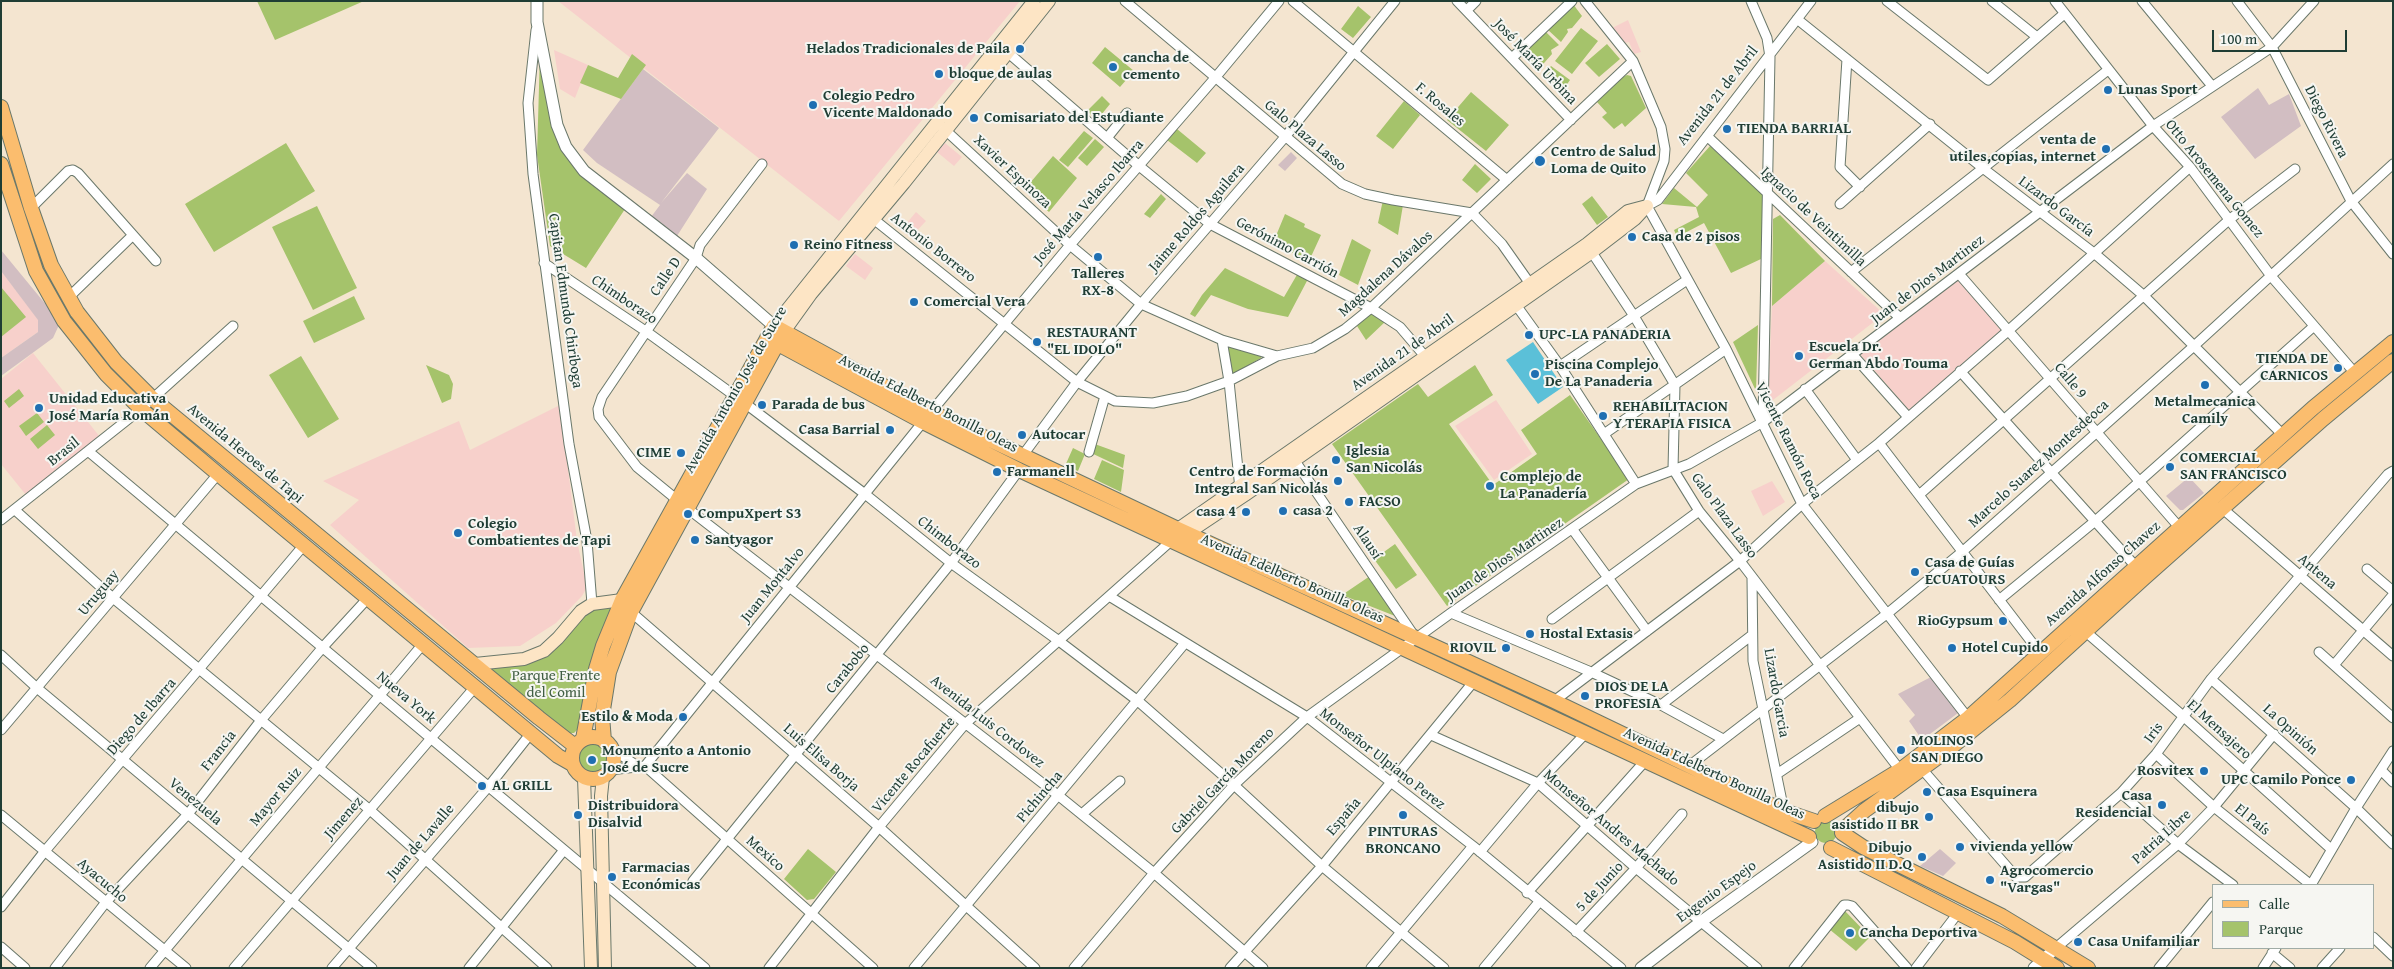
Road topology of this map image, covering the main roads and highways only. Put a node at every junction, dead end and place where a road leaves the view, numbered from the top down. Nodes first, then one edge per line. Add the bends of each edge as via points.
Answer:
1 (1034, 1) edge
2 (1048, 1) edge
3 (1004, 48) junction
4 (1, 107) edge
5 (1, 164) edge
6 (1647, 206) road end
7 (1533, 287) junction
8 (775, 335) junction
9 (2393, 342) edge
10 (1428, 360) junction
11 (2393, 361) edge
12 (927, 417) junction
13 (682, 504) junction
14 (1183, 532) junction
15 (1171, 542) junction
16 (2140, 572) junction
17 (622, 600) junction
18 (475, 664) junction
19 (558, 734) junction
20 (582, 737) junction
21 (608, 744) junction
22 (572, 764) junction
23 (607, 774) junction
24 (584, 778) junction
25 (1845, 806) junction
26 (1787, 812) junction
27 (1856, 817) junction
28 (1819, 818) junction
29 (1842, 832) junction
30 (1811, 840) junction
31 (1862, 847) junction
32 (1831, 848) junction
33 (2039, 963) edge
34 (591, 968) edge
35 (605, 968) edge
36 (2057, 968) edge
37 (2088, 968) edge

1 - 3 main road, Avenida Antonio José de Sucre
2 - 3 main road, Avenida Antonio José de Sucre
3 - 8 main road, Avenida Antonio José de Sucre
4 - 18 main road, Avenida Heroes de Tapi via 51,265 77,312 116,362 153,399
5 - 22 main road via 36,271 64,321 106,374 141,409 218,474 558,756
6 - 7 main road, Avenida 21 de Abril via 1635,219
7 - 10 main road, Avenida 21 de Abril
7 - 10 main road, Avenida 21 de Abril via 1516,305
8 - 12 main road, Avenida Edelberto Bonilla Oleas
8 - 13 main road, Avenida Antonio José de Sucre
9 - 16 main road, Avenida Alfonso Chavez via 2354,372 2179,527
10 - 14 main road, Avenida 21 de Abril
11 - 16 main road, Avenida Alfonso Chavez via 2222,509
12 - 14 main road, Avenida Edelberto Bonilla Oleas via 1023,455
12 - 15 main road, Avenida Edelberto Bonilla Oleas via 1019,470
13 - 17 main road, Avenida Antonio José de Sucre
13 - 21 main road, Avenida Antonio José de Sucre via 631,612 609,672 602,716
14 - 15 main road
14 - 26 main road, Avenida Edelberto Bonilla Oleas via 1554,701
15 - 30 main road, Avenida Edelberto Bonilla Oleas via 1475,680
16 - 25 main road, Avenida Alfonso Chavez via 2040,653 1968,718 1900,770
16 - 27 main road, Avenida Alfonso Chavez via 2086,632 2010,700
17 - 18 main road via 592,604 581,611 544,651 524,659
17 - 20 main road, Avenida Antonio José de Sucre via 596,668
18 - 19 main road, Avenida Heroes de Tapi
19 - 20 main road, Avenida Heroes de Tapi
19 - 20 main road
20 - 21 main road via 594,737
20 - 22 main road via 571,757
21 - 23 main road via 614,759
22 - 24 main road
23 - 24 main road via 592,780
23 - 35 main road via 601,796
24 - 34 main road
25 - 26 main road via 1821,811
25 - 28 main road, Avenida Alfonso Chavez
26 - 28 main road, Avenida Edelberto Bonilla Oleas
27 - 29 main road, Avenida Alfonso Chavez
27 - 31 main road via 1852,832
28 - 29 main road via 1834,818
28 - 30 main road via 1809,828
29 - 31 main road
29 - 32 main road via 1839,842
30 - 32 main road via 1818,847
31 - 37 main road via 2002,916
32 - 33 main road via 1958,913
33 - 36 main road

